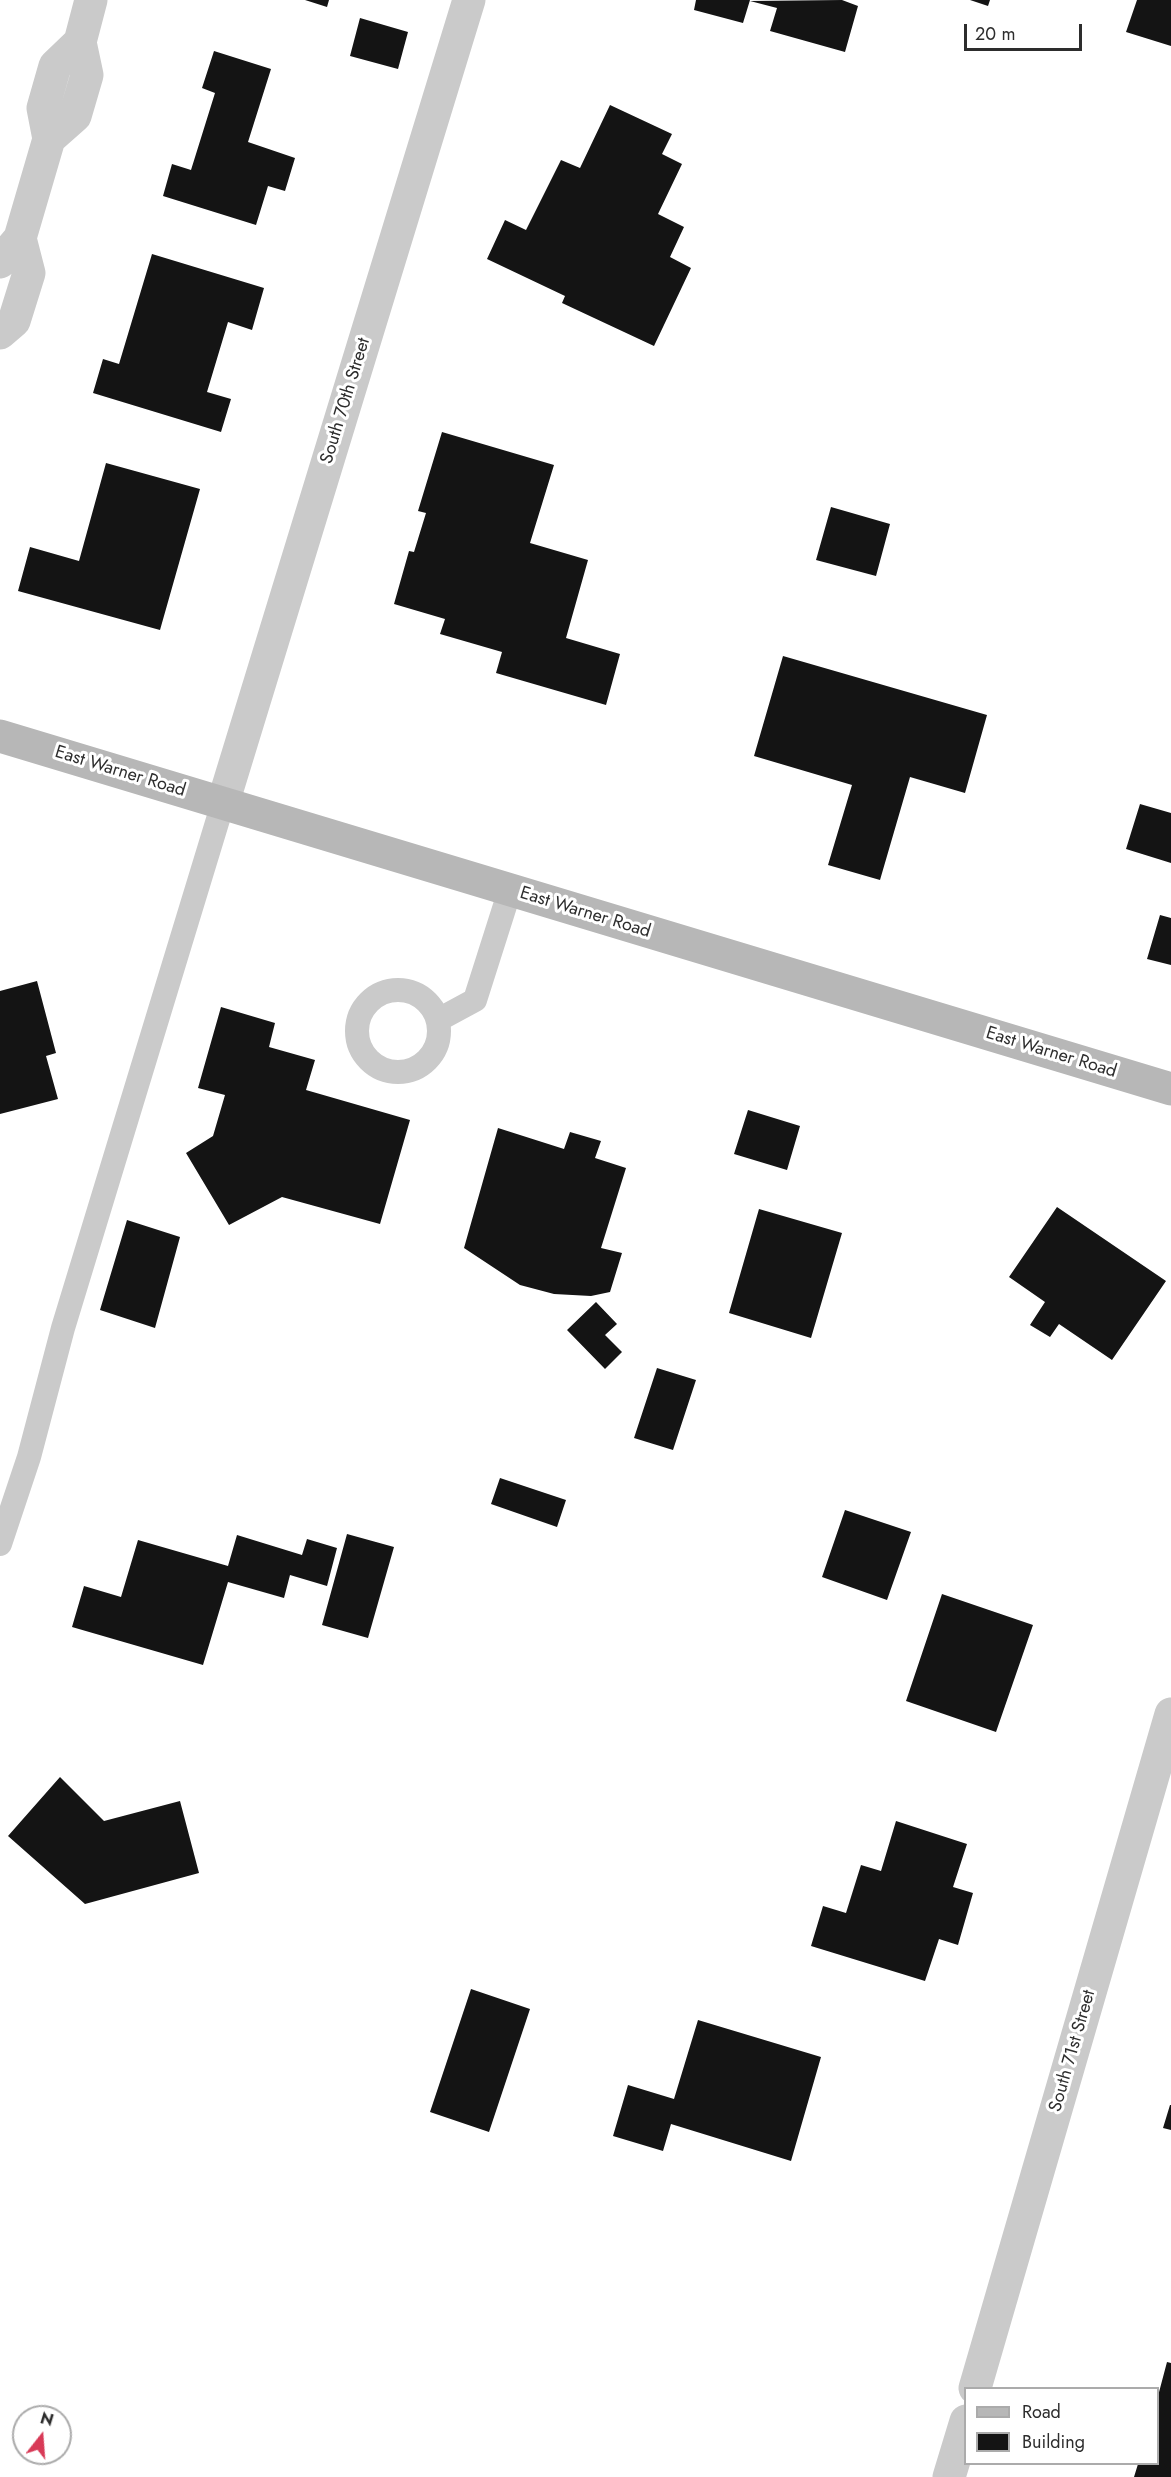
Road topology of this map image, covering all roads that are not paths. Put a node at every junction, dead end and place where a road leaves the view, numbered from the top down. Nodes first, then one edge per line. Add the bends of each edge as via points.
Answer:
1 (91, 0) edge
2 (469, 0) edge
3 (10, 250) edge
4 (0, 333) edge
5 (0, 736) edge
6 (223, 803) junction
7 (510, 890) junction
8 (438, 1020) dead end
9 (1171, 1089) edge
10 (0, 1544) edge
11 (1171, 1714) edge
12 (975, 2387) edge
13 (964, 2428) edge
14 (949, 2477) edge

1 - 3 street via 80,42 87,75 75,116 49,139
2 - 6 street, South 70th Street
3 - 4 street via 29,273 14,321
5 - 6 main road, East Warner Road
6 - 7 main road, East Warner Road
6 - 10 lane
7 - 8 lane via 475,1000
7 - 9 main road, East Warner Road
11 - 12 street, South 71st Street
13 - 14 street

